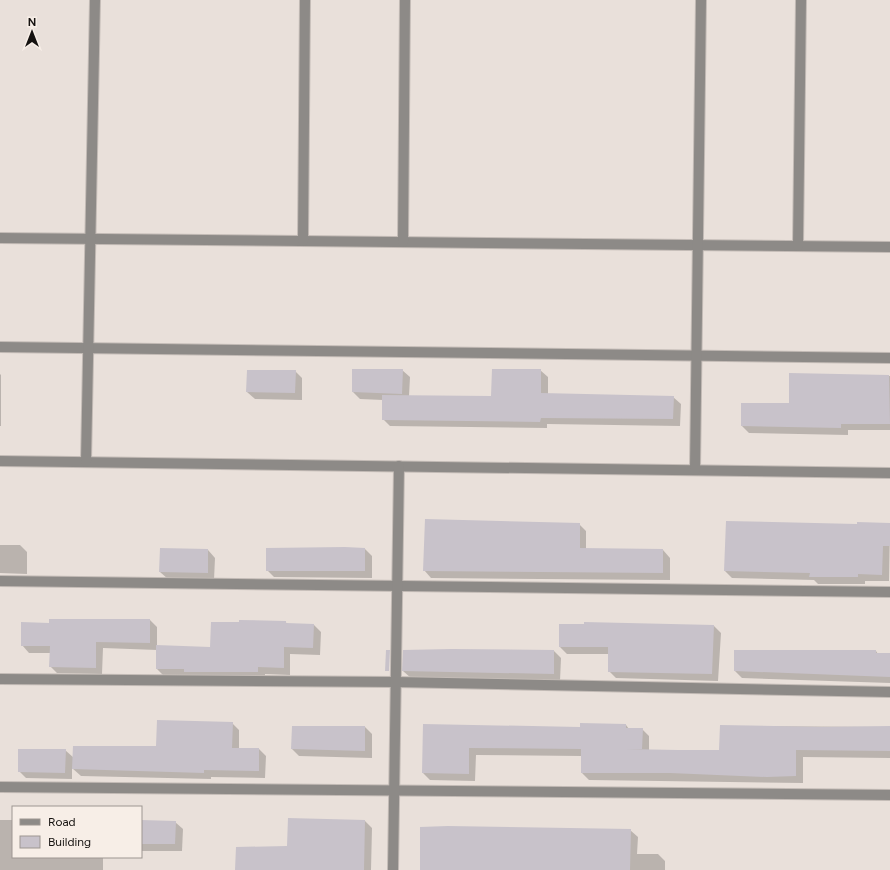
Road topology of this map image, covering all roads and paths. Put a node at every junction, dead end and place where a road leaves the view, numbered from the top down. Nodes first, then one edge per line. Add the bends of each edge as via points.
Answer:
1 (95, 0) edge
2 (304, 0) edge
3 (405, 0) edge
4 (701, 0) edge
5 (801, 0) edge
6 (0, 238) edge
7 (90, 239) junction
8 (303, 241) junction
9 (403, 242) junction
10 (698, 245) junction
11 (798, 246) junction
12 (890, 247) edge
13 (0, 347) edge
14 (88, 348) junction
15 (696, 355) junction
16 (890, 358) edge
17 (0, 461) edge
18 (86, 462) junction
19 (399, 466) junction
20 (695, 470) junction
21 (890, 473) edge
22 (0, 581) edge
23 (397, 587) junction
24 (890, 592) edge
25 (0, 679) edge
26 (396, 682) junction
27 (890, 692) edge
28 (0, 788) edge
29 (394, 790) junction
30 (890, 795) edge
31 (393, 870) edge

1 - 7 street
2 - 8 street
3 - 9 street
4 - 10 street
5 - 11 street
6 - 7 street
7 - 8 street
7 - 14 street
8 - 9 street
9 - 10 street
10 - 11 street
10 - 15 street
11 - 12 street
13 - 14 street
14 - 15 street
14 - 18 street
15 - 16 street
15 - 20 street
17 - 18 street
18 - 19 street
19 - 20 street
19 - 23 street
20 - 21 street
22 - 23 street
23 - 24 street
23 - 26 street
25 - 26 street
26 - 27 street
26 - 29 street
28 - 29 street
29 - 30 street
29 - 31 street

